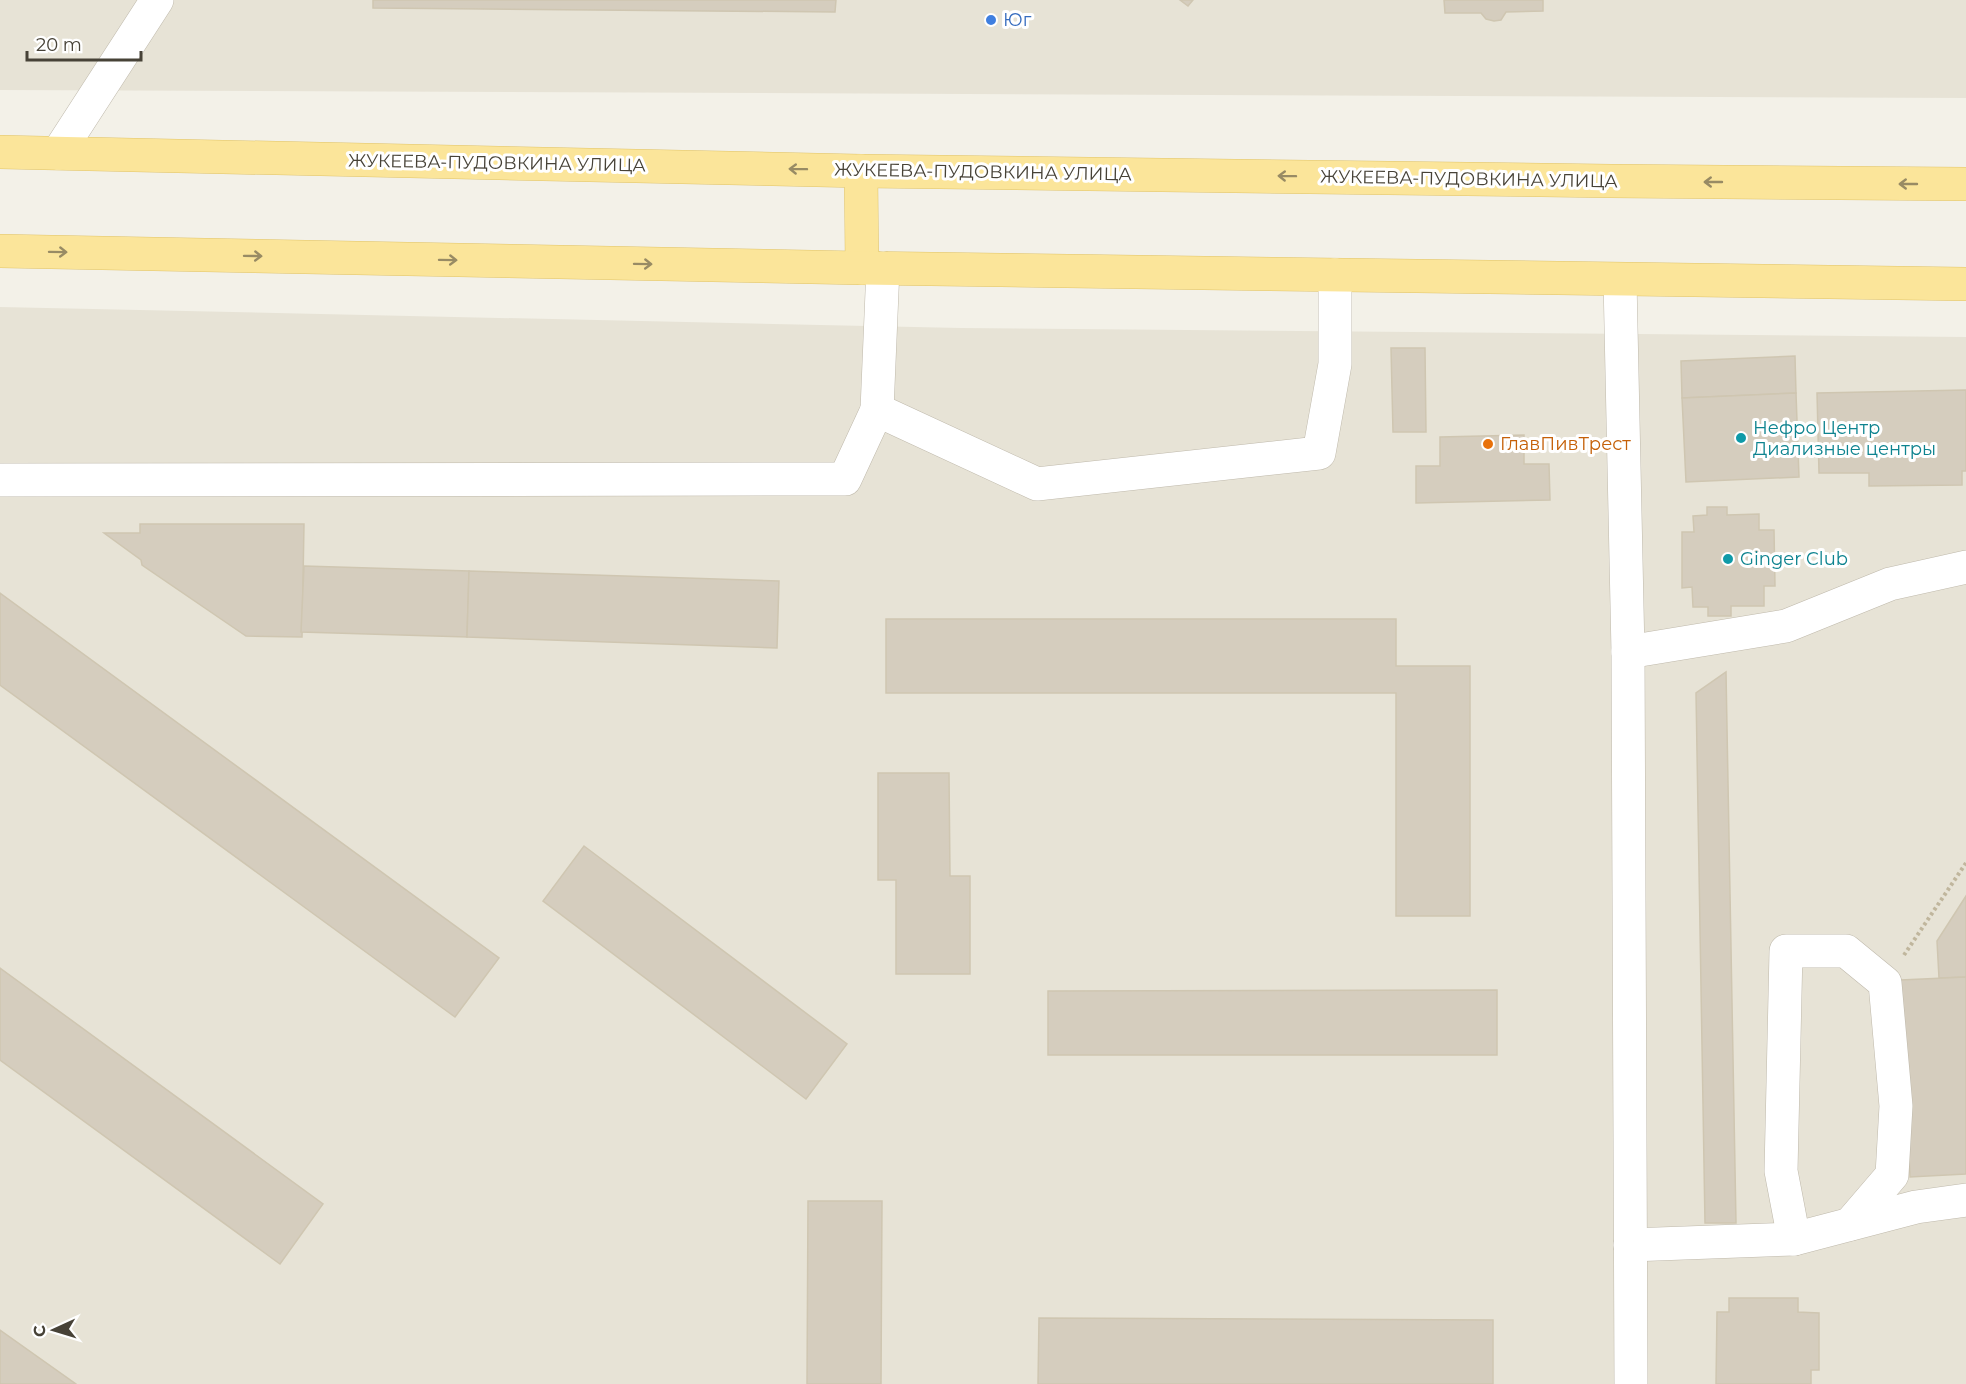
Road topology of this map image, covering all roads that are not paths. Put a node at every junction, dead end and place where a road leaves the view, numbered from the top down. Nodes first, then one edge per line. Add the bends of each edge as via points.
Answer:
1 (157, 0) edge
2 (0, 152) edge
3 (58, 153) junction
4 (861, 171) junction
5 (1966, 184) edge
6 (0, 251) edge
7 (872, 268) junction
8 (1335, 275) junction
9 (1620, 280) junction
10 (1966, 284) edge
11 (877, 410) junction
12 (0, 480) edge
13 (1966, 567) edge
14 (1628, 652) junction
15 (1966, 1200) edge
16 (1850, 1224) junction
17 (1794, 1239) junction
18 (1630, 1245) junction
19 (1631, 1384) edge

1 - 3 street
2 - 3 main road, ЖУКЕЕВА-ПУДОВКИНА УЛИЦА
4 -> 3 main road, ЖУКЕЕВА-ПУДОВКИНА УЛИЦА
5 -> 4 main road, ЖУКЕЕВА-ПУДОВКИНА УЛИЦА
4 - 7 main road
6 -> 7 main road
7 - 8 main road
7 - 11 street
8 - 9 main road
8 - 11 street via 1335,364 1319,453 1037,484
9 - 10 main road
9 - 14 street
11 - 12 street via 845,479
13 - 14 street via 1890,584 1786,626
14 - 18 street
15 - 16 street via 1916,1207
16 - 17 street
16 - 17 street via 1892,1175 1896,1106 1885,983 1846,951 1786,951 1781,1171
17 - 18 street
18 - 19 street

